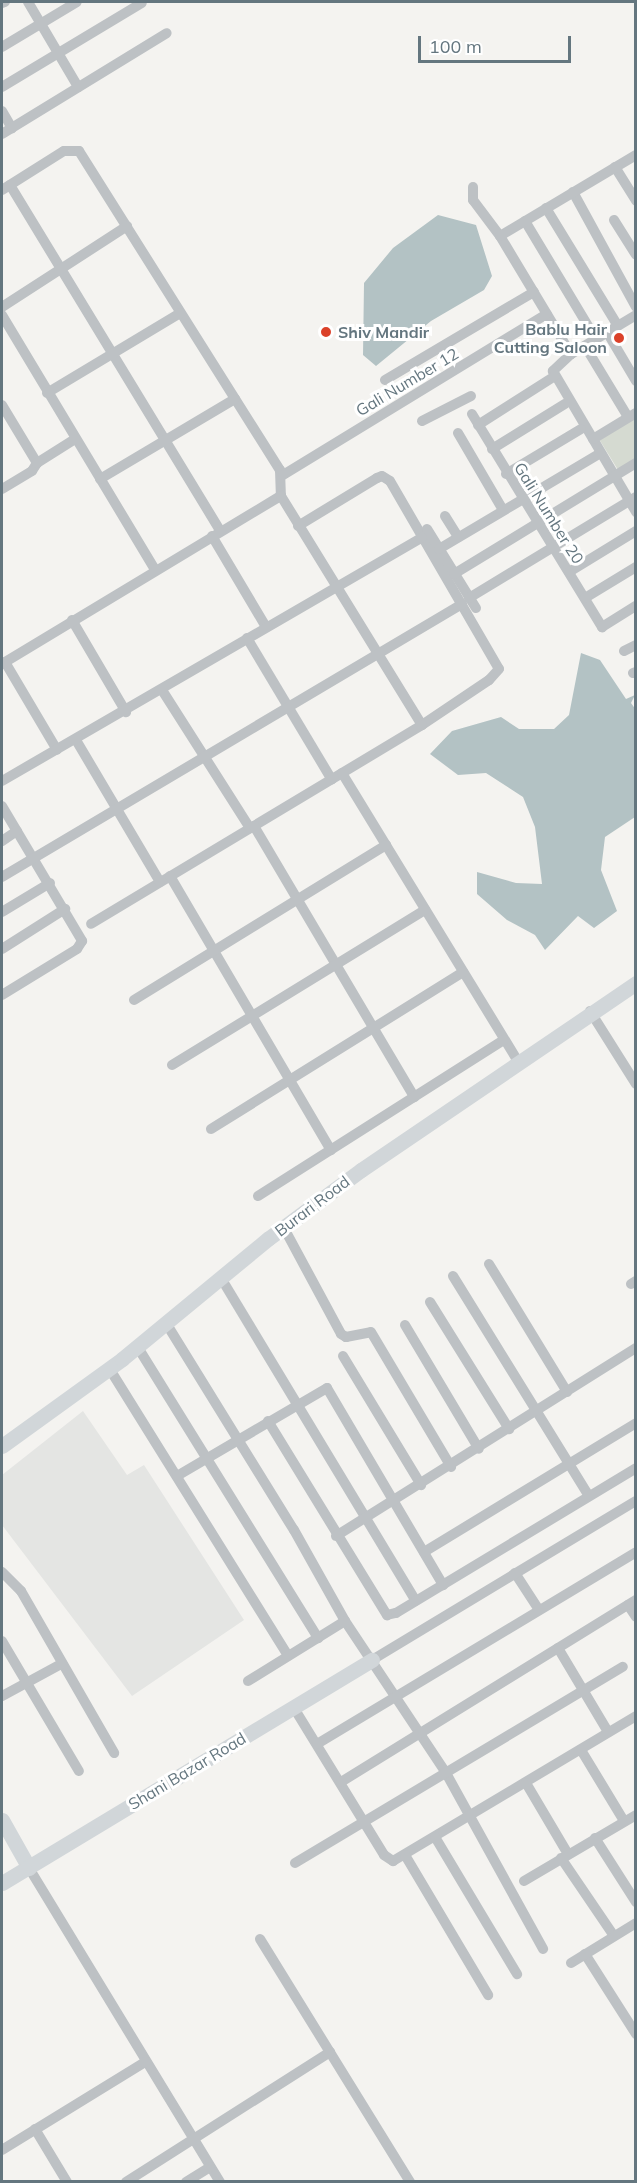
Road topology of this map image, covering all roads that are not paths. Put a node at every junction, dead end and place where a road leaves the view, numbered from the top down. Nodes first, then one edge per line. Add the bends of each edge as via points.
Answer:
1 (28, 2) edge
2 (77, 2) edge
3 (142, 3) dead end
4 (40, 23) junction
5 (167, 33) dead end
6 (2, 47) edge
7 (59, 53) junction
8 (2, 87) edge
9 (78, 87) junction
10 (2, 111) edge
11 (12, 128) junction
12 (2, 134) edge
13 (636, 155) edge
14 (615, 167) junction
15 (6, 187) edge
16 (473, 187) dead end
17 (573, 192) junction
18 (636, 201) edge
19 (546, 208) junction
20 (615, 220) dead end
21 (525, 221) junction
22 (128, 226) junction
23 (500, 236) junction
24 (636, 255) edge
25 (62, 269) junction
26 (534, 292) junction
27 (2, 307) edge
28 (636, 307) edge
29 (180, 313) junction
30 (547, 314) junction
31 (2, 315) edge
32 (636, 315) edge
33 (618, 326) junction
34 (607, 332) junction
35 (596, 339) junction
36 (585, 346) junction
37 (112, 353) junction
38 (571, 354) junction
39 (555, 376) junction
40 (385, 380) dead end
41 (636, 381) edge
42 (47, 393) junction
43 (471, 396) dead end
44 (234, 399) junction
45 (565, 404) dead end
46 (2, 405) edge
47 (472, 414) dead end
48 (632, 415) edge
49 (422, 421) dead end
50 (478, 425) junction
51 (581, 429) dead end
52 (458, 433) dead end
53 (75, 439) junction
54 (593, 439) junction
55 (164, 441) junction
56 (492, 449) junction
57 (601, 453) junction
58 (37, 463) junction
59 (636, 463) edge
60 (506, 474) junction
61 (283, 476) junction
62 (615, 476) junction
63 (100, 479) junction
64 (2, 489) edge
65 (281, 496) junction
66 (524, 498) junction
67 (632, 499) edge
68 (503, 510) junction
69 (636, 512) edge
70 (445, 516) dead end
71 (538, 523) junction
72 (298, 526) junction
73 (636, 531) edge
74 (216, 533) junction
75 (425, 534) junction
76 (458, 537) junction
77 (554, 547) junction
78 (439, 549) junction
79 (636, 567) edge
80 (155, 570) junction
81 (569, 572) junction
82 (454, 574) junction
83 (334, 587) junction
84 (585, 598) junction
85 (466, 601) junction
86 (636, 606) edge
87 (476, 608) dead end
88 (72, 620) junction
89 (266, 627) junction
90 (247, 638) junction
91 (636, 645) edge
92 (624, 651) dead end
93 (376, 653) junction
94 (3, 663) edge
95 (162, 690) junction
96 (289, 705) junction
97 (126, 712) junction
98 (422, 725) junction
99 (76, 740) junction
100 (57, 750) junction
101 (205, 756) junction
102 (337, 776) junction
103 (2, 781) edge
104 (2, 807) edge
105 (118, 808) junction
106 (252, 827) junction
107 (17, 831) junction
108 (2, 841) edge
109 (386, 845) junction
110 (34, 858) junction
111 (170, 876) junction
112 (2, 878) edge
113 (160, 882) junction
114 (50, 884) junction
115 (296, 901) junction
116 (65, 909) junction
117 (425, 910) junction
118 (2, 912) edge
119 (91, 924) dead end
120 (2, 949) edge
121 (213, 952) junction
122 (335, 965) junction
123 (463, 972) junction
124 (636, 983) edge
125 (2, 996) edge
126 (134, 1000) dead end
127 (590, 1011) junction
128 (251, 1016) junction
129 (374, 1028) junction
130 (504, 1040) junction
131 (517, 1060) junction
132 (172, 1065) dead end
133 (290, 1080) junction
134 (636, 1084) edge
135 (414, 1097) junction
136 (211, 1129) dead end
137 (331, 1150) junction
138 (258, 1196) dead end
139 (284, 1227) junction
140 (489, 1264) dead end
141 (453, 1276) dead end
142 (221, 1278) junction
143 (430, 1302) dead end
144 (166, 1323) junction
145 (405, 1325) dead end
146 (137, 1346) junction
147 (636, 1348) edge
148 (343, 1356) dead end
149 (109, 1368) junction
150 (567, 1392) junction
151 (297, 1404) junction
152 (537, 1411) junction
153 (268, 1421) junction
154 (636, 1423) edge
155 (509, 1429) junction
156 (239, 1438) junction
157 (2, 1446) edge
158 (479, 1449) junction
159 (206, 1458) junction
160 (567, 1464) junction
161 (451, 1467) junction
162 (636, 1468) edge
163 (177, 1476) junction
164 (421, 1485) junction
165 (588, 1495) junction
166 (636, 1501) edge
167 (395, 1502) junction
168 (366, 1518) junction
169 (336, 1536) junction
170 (424, 1552) junction
171 (636, 1552) edge
172 (2, 1572) edge
173 (515, 1573) junction
174 (443, 1585) junction
175 (416, 1601) junction
176 (632, 1602) edge
177 (539, 1610) junction
178 (636, 1617) edge
179 (345, 1621) junction
180 (318, 1638) junction
181 (2, 1641) edge
182 (558, 1648) junction
183 (288, 1656) junction
184 (372, 1660) junction
185 (62, 1664) junction
186 (623, 1667) dead end
187 (248, 1681) dead end
188 (27, 1683) junction
189 (584, 1690) junction
190 (396, 1694) junction
191 (2, 1696) edge
192 (294, 1708) junction
193 (636, 1716) edge
194 (608, 1732) junction
195 (420, 1733) junction
196 (317, 1744) junction
197 (581, 1749) junction
198 (114, 1753) dead end
199 (80, 1772) dead end
200 (446, 1773) junction
201 (340, 1782) junction
202 (526, 1783) junction
203 (636, 1815) edge
204 (469, 1816) junction
205 (2, 1820) edge
206 (624, 1821) junction
207 (364, 1822) junction
208 (435, 1837) junction
209 (595, 1838) junction
210 (405, 1855) junction
211 (564, 1856) junction
212 (295, 1863) dead end
213 (29, 1868) junction
214 (524, 1881) dead end
215 (2, 1883) edge
216 (636, 1902) edge
217 (636, 1923) edge
218 (614, 1936) junction
219 (260, 1939) dead end
220 (543, 1948) dead end
221 (585, 1954) junction
222 (571, 1963) dead end
223 (517, 1974) dead end
224 (488, 1995) dead end
225 (636, 2034) edge
226 (330, 2052) junction
227 (145, 2062) junction
228 (35, 2129) junction
229 (194, 2140) junction
230 (2, 2150) edge
231 (210, 2167) junction
232 (68, 2181) edge
233 (126, 2181) edge
234 (186, 2181) edge
235 (220, 2181) edge
236 (410, 2181) edge

1 - 4 street
2 - 4 street
3 - 7 street
4 - 6 street
4 - 7 street
5 - 9 street
7 - 8 street
7 - 9 street
9 - 11 street
10 - 11 street
11 - 12 street
13 - 14 street
14 - 17 street
14 - 18 street
15 - 22 street via 73,149 84,157
15 - 25 street
16 - 23 street via 473,200
17 - 19 street
17 - 28 street
19 - 21 street
19 - 33 street
20 - 24 street
21 - 23 street
21 - 35 street
22 - 25 street
22 - 29 street
23 - 26 street
25 - 27 street
25 - 37 street
26 - 30 street
26 - 40 street
29 - 37 street
29 - 44 street
30 - 38 street
30 - 61 street, Gali Number 12
31 - 42 street
32 - 33 street
33 - 34 street
34 - 35 street
34 - 41 street
35 - 36 street
36 - 38 street
36 - 48 street
37 - 42 street
37 - 55 street
38 - 39 street via 555,367
39 - 50 street
39 - 54 street
42 - 53 street
43 - 49 street
44 - 55 street
44 - 61 street
45 - 56 street
46 - 58 street
47 - 50 street, Gali Number 20
48 - 54 street
50 - 56 street, Gali Number 20
51 - 60 street
52 - 68 street
53 - 58 street
53 - 63 street
54 - 57 street
55 - 63 street
55 - 74 street
56 - 60 street, Gali Number 20
57 - 62 street
57 - 66 street
58 - 64 street via 32,471
59 - 62 street
60 - 66 street, Gali Number 20
61 - 65 street
62 - 67 street
62 - 71 street
63 - 80 street
65 - 72 street
65 - 74 street
66 - 68 street
66 - 71 street, Gali Number 20
67 - 69 street
67 - 77 street
68 - 76 street
70 - 76 street
71 - 77 street, Gali Number 20
71 - 82 street
72 - 75 street via 382,476 390,481
72 - 83 street
73 - 81 street
74 - 80 street
74 - 89 street
75 - 78 street
75 - 83 street
75 - 85 street
76 - 78 street
77 - 81 street, Gali Number 20
77 - 85 street
78 - 82 street
79 - 84 street
80 - 88 street
81 - 84 street, Gali Number 20
82 - 85 street
83 - 89 street
83 - 93 street
84 - 86 street, Gali Number 20 via 602,627
85 - 87 street
85 - 93 street
85 - 98 street via 499,669 489,680
88 - 94 street
88 - 97 street
89 - 90 street
90 - 95 street
90 - 96 street
91 - 92 street
93 - 96 street
93 - 98 street
94 - 100 street
95 - 97 street
95 - 101 street
96 - 101 street
96 - 102 street
97 - 99 street
98 - 102 street
99 - 100 street
99 - 105 street
100 - 103 street
101 - 105 street
101 - 106 street
102 - 106 street
102 - 109 street
104 - 107 street
105 - 110 street
105 - 113 street
106 - 111 street
106 - 115 street
107 - 108 street
107 - 110 street
109 - 115 street
109 - 117 street
110 - 112 street
110 - 114 street
111 - 113 street
111 - 121 street
113 - 119 street
114 - 116 street
114 - 118 street
115 - 121 street
115 - 122 street
116 - 120 street
116 - 125 street via 80,936 80,945
117 - 122 street
117 - 123 street
121 - 126 street
121 - 128 street
122 - 128 street
122 - 129 street
123 - 129 street
123 - 130 street
124 - 127 main road, Burari Road
127 - 131 main road, Burari Road
127 - 134 street
128 - 132 street
128 - 133 street
129 - 133 street
129 - 135 street
130 - 131 street
130 - 135 street
131 - 139 main road, Burari Road
133 - 136 street
133 - 137 street
135 - 137 street
137 - 138 street
139 - 142 main road, Burari Road
139 - 161 street via 342,1334 346,1337 371,1332
140 - 150 street
141 - 152 street
142 - 144 main road, Burari Road
142 - 151 street
143 - 155 street
144 - 146 main road, Burari Road
144 - 156 street
145 - 158 street
146 - 149 main road, Burari Road
146 - 159 street
147 - 150 street
148 - 164 street
149 - 157 main road, Burari Road
149 - 163 street
150 - 152 street
151 - 153 street
151 - 167 street via 327,1388
151 - 168 street
152 - 155 street
152 - 160 street
153 - 156 street
153 - 169 street
154 - 160 street
155 - 158 street
156 - 159 street
156 - 179 street
158 - 161 street
159 - 163 street
159 - 180 street
160 - 165 street
160 - 170 street
161 - 164 street
162 - 165 street
163 - 183 street
164 - 167 street
165 - 174 street
166 - 173 street
167 - 168 street
167 - 170 street
168 - 169 street
168 - 175 street
169 - 175 street via 387,1615
170 - 174 street
171 - 177 street
172 - 185 street via 21,1591
173 - 177 street
173 - 184 street
174 - 175 street
176 - 178 street
176 - 182 street
177 - 190 street
179 - 180 street
179 - 184 street
180 - 183 street
181 - 188 street
182 - 189 street
182 - 195 street
183 - 187 street
184 - 190 street
184 - 192 main road, Shani Bazar Road
185 - 188 street
185 - 198 street
186 - 189 street
188 - 191 street
188 - 199 street
189 - 194 street
189 - 200 street
190 - 195 street
190 - 196 street
192 - 196 street
192 - 213 main road, Shani Bazar Road
193 - 194 street
194 - 197 street
195 - 200 street
195 - 201 street
196 - 201 street
197 - 202 street
197 - 206 street
200 - 204 street
200 - 207 street
201 - 207 street
202 - 204 street
202 - 211 street
203 - 206 street
204 - 208 street
204 - 220 street
205 - 213 main road
206 - 209 street
207 - 210 street via 388,1860
207 - 212 street
208 - 210 street
208 - 223 street
209 - 211 street
209 - 216 street
210 - 224 street
211 - 214 street
211 - 218 street
213 - 215 main road, Shani Bazar Road
213 - 227 street
217 - 218 street
218 - 221 street
219 - 226 street
221 - 222 street
221 - 225 street
226 - 229 street
226 - 236 street
227 - 228 street
227 - 229 street
228 - 230 street
228 - 232 street
229 - 231 street
229 - 233 street
231 - 234 street
231 - 235 street

